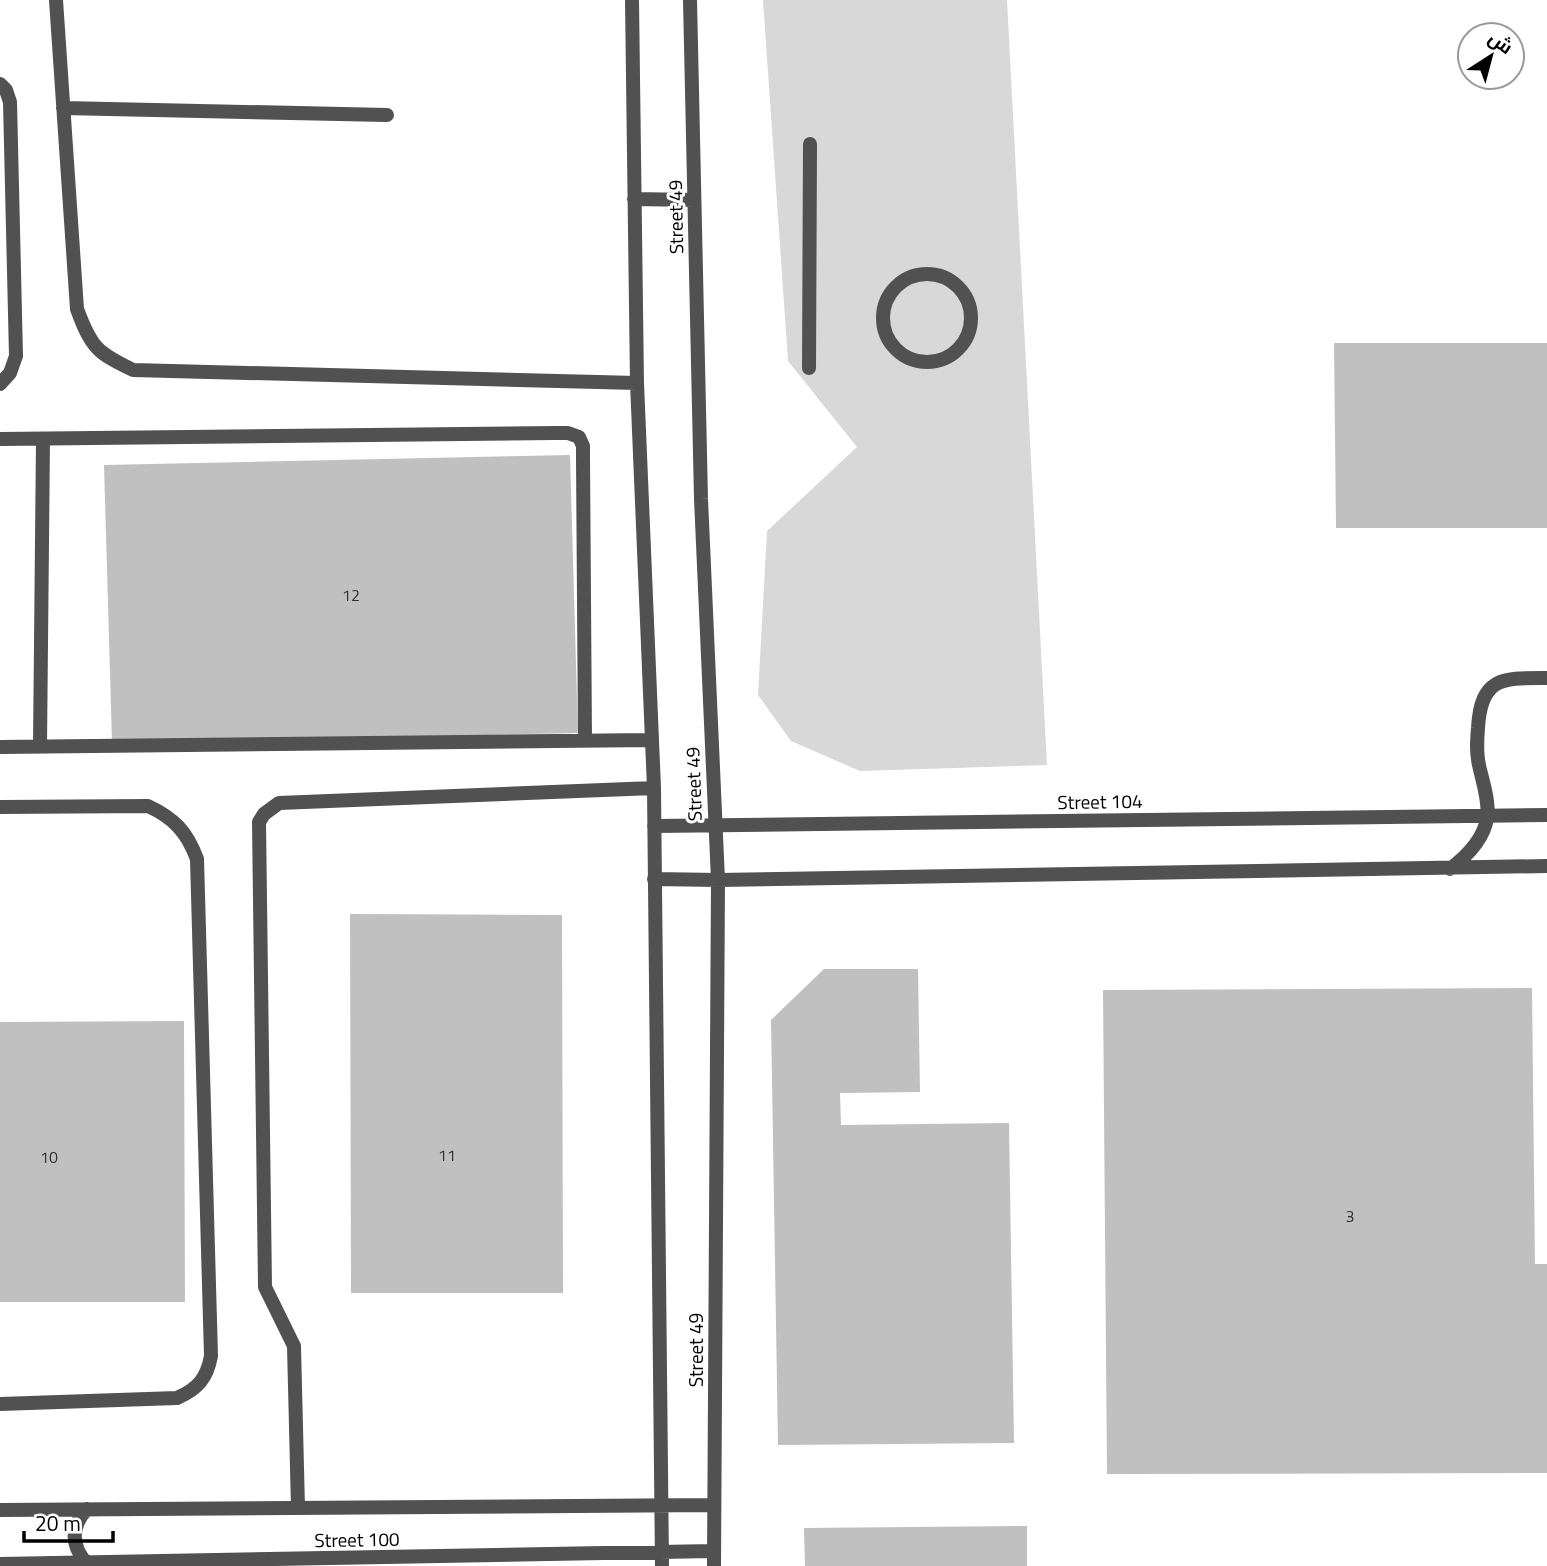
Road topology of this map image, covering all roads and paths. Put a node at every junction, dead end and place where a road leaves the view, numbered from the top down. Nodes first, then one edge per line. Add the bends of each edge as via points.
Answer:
1 (56, 0) edge
2 (632, 0) edge
3 (690, 0) edge
4 (0, 84) edge
5 (63, 108) junction
6 (387, 115) dead end
7 (810, 144) dead end
8 (634, 199) junction
9 (694, 200) junction
10 (7, 232) edge
11 (931, 363) joint
12 (809, 368) dead end
13 (638, 383) junction
14 (0, 384) edge
15 (0, 439) edge
16 (43, 439) junction
17 (1547, 678) edge
18 (585, 740) junction
19 (652, 740) junction
20 (40, 746) junction
21 (0, 747) edge
22 (654, 788) junction
23 (0, 807) edge
24 (1547, 815) edge
25 (1488, 816) junction
26 (654, 826) junction
27 (714, 826) junction
28 (1547, 866) edge
29 (1450, 869) junction
30 (654, 878) junction
31 (718, 880) junction
32 (0, 1404) edge
33 (660, 1505) junction
34 (713, 1505) junction
35 (298, 1508) junction
36 (87, 1509) junction
37 (0, 1510) edge
38 (662, 1559) edge
39 (714, 1559) edge
40 (249, 1563) edge
41 (0, 1564) edge
42 (87, 1564) junction

1 - 5 lane
2 - 8 lane, Street 49
3 - 9 lane, Street 49
4 - 10 lane via 10,102
5 - 6 lane
5 - 13 lane via 77,309 87,337 107,358 143,371
7 - 12 lane
8 - 9 lane
8 - 13 lane, Street 49
9 - 27 lane, Street 49
10 - 14 lane via 16,356
11 - 11 lane via 944,360 965,343 972,318 970,305 955,283 930,273 904,279 894,288 883,312 890,343 902,355
13 - 19 lane, Street 49
15 - 16 lane
16 - 18 lane via 556,433 579,437 583,446
16 - 20 lane
17 - 25 lane via 1511,678 1496,683 1479,708 1477,754
18 - 19 lane
18 - 20 lane
19 - 22 lane, Street 49
20 - 21 lane
22 - 26 lane, Street 49
22 - 35 lane via 279,803 259,822 265,1287 294,1346
23 - 32 lane via 148,806 172,820 191,841 197,859 211,1356 202,1383 177,1398
24 - 25 lane, Street 104
25 - 27 lane, Street 104
25 - 29 lane via 1474,846
26 - 27 lane, Street 104
26 - 30 lane, Street 49
27 - 31 lane, Street 49
28 - 29 lane
29 - 31 lane
30 - 31 lane
30 - 33 lane, Street 49
31 - 34 lane, Street 49
33 - 34 lane, Street 100
33 - 35 lane, Street 100
33 - 38 lane, Street 49
34 - 39 lane, Street 49
35 - 36 lane, Street 100
36 - 37 lane, Street 100
36 - 42 lane via 74,1537
38 - 39 lane, Street 100
38 - 40 lane, Street 100
40 - 42 lane, Street 100
41 - 42 lane, Street 100

